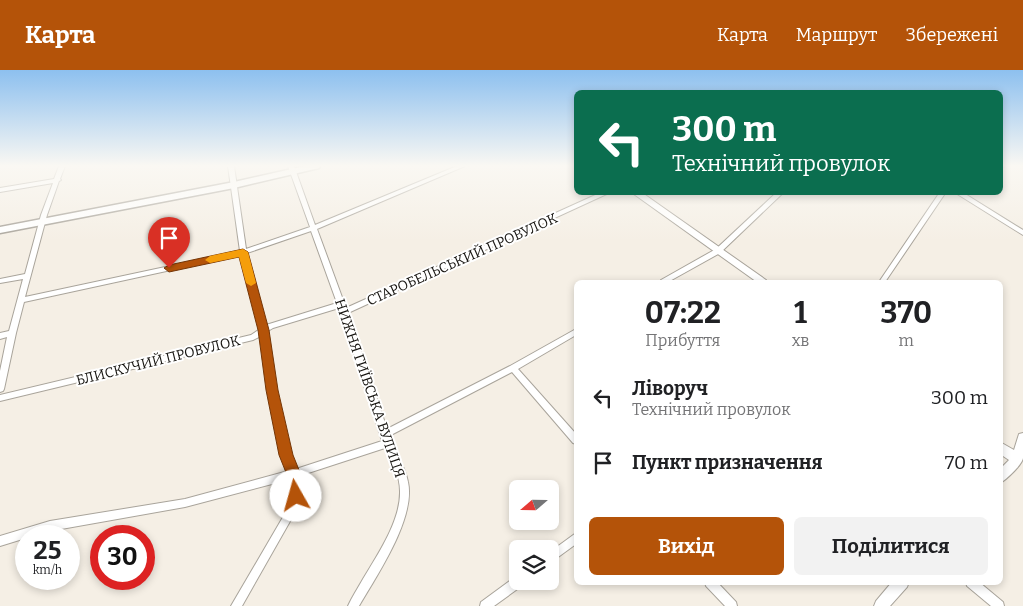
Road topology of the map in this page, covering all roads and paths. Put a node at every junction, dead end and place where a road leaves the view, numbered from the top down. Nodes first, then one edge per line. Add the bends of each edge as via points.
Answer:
1 (54, 191) edge
2 (203, 191) edge
3 (235, 191) edge
4 (300, 191) edge
5 (402, 191) edge
6 (601, 195) edge
7 (639, 195) edge
8 (778, 195) edge
9 (941, 195) edge
10 (963, 195) edge
11 (43, 222) junction
12 (313, 228) junction
13 (0, 230) edge
14 (1023, 233) edge
15 (718, 251) junction
16 (243, 252) junction
17 (28, 276) junction
18 (667, 280) edge
19 (760, 280) edge
20 (883, 280) edge
21 (0, 281) edge
22 (22, 300) junction
23 (343, 309) junction
24 (264, 330) junction
25 (12, 333) junction
26 (574, 333) edge
27 (0, 336) edge
28 (513, 368) junction
29 (0, 389) edge
30 (0, 398) edge
31 (574, 438) edge
32 (1023, 438) edge
33 (386, 439) junction
34 (1003, 449) edge
35 (1020, 461) edge
36 (294, 474) junction
37 (1003, 475) edge
38 (574, 540) edge
39 (0, 541) edge
40 (559, 551) edge
41 (713, 585) edge
42 (899, 585) edge
43 (975, 585) edge
44 (509, 588) edge
45 (236, 606) edge
46 (353, 606) edge
47 (486, 606) edge
48 (732, 606) edge
49 (881, 606) edge
50 (999, 606) edge

1 - 11 street
2 - 11 main road
3 - 16 street
4 - 12 street, НИЖНЯ ГИЇВСЬКА ВУЛИЦЯ
5 - 12 street
6 - 23 street, СТАРОБЕЛЬСЬКИЙ ПРОВУЛОК
7 - 15 street
8 - 15 street
9 - 20 street
10 - 14 street
11 - 13 main road
11 - 17 street
12 - 16 street
12 - 23 street, НИЖНЯ ГИЇВСЬКА ВУЛИЦЯ
15 - 18 street
15 - 19 street
16 - 22 street
16 - 24 street
17 - 21 street
17 - 22 street
22 - 25 street
23 - 24 street, БЛИСКУЧИЙ ПРОВУЛОК
23 - 33 street, НИЖНЯ ГИЇВСЬКА ВУЛИЦЯ
24 - 30 street, БЛИСКУЧИЙ ПРОВУЛОК via 254,337
24 - 36 street via 272,390 286,455
25 - 27 street
25 - 29 street
26 - 28 street
28 - 31 street
28 - 33 street
32 - 35 street
33 - 36 street
33 - 46 street, НИЖНЯ ГИЇВСЬКА ВУЛИЦЯ via 398,462 405,492 398,523
34 - 35 street
35 - 37 street
36 - 39 street via 185,503 50,526
36 - 45 street via 298,485 294,506
38 - 40 street
41 - 48 street
42 - 49 street
43 - 50 street
44 - 47 street

